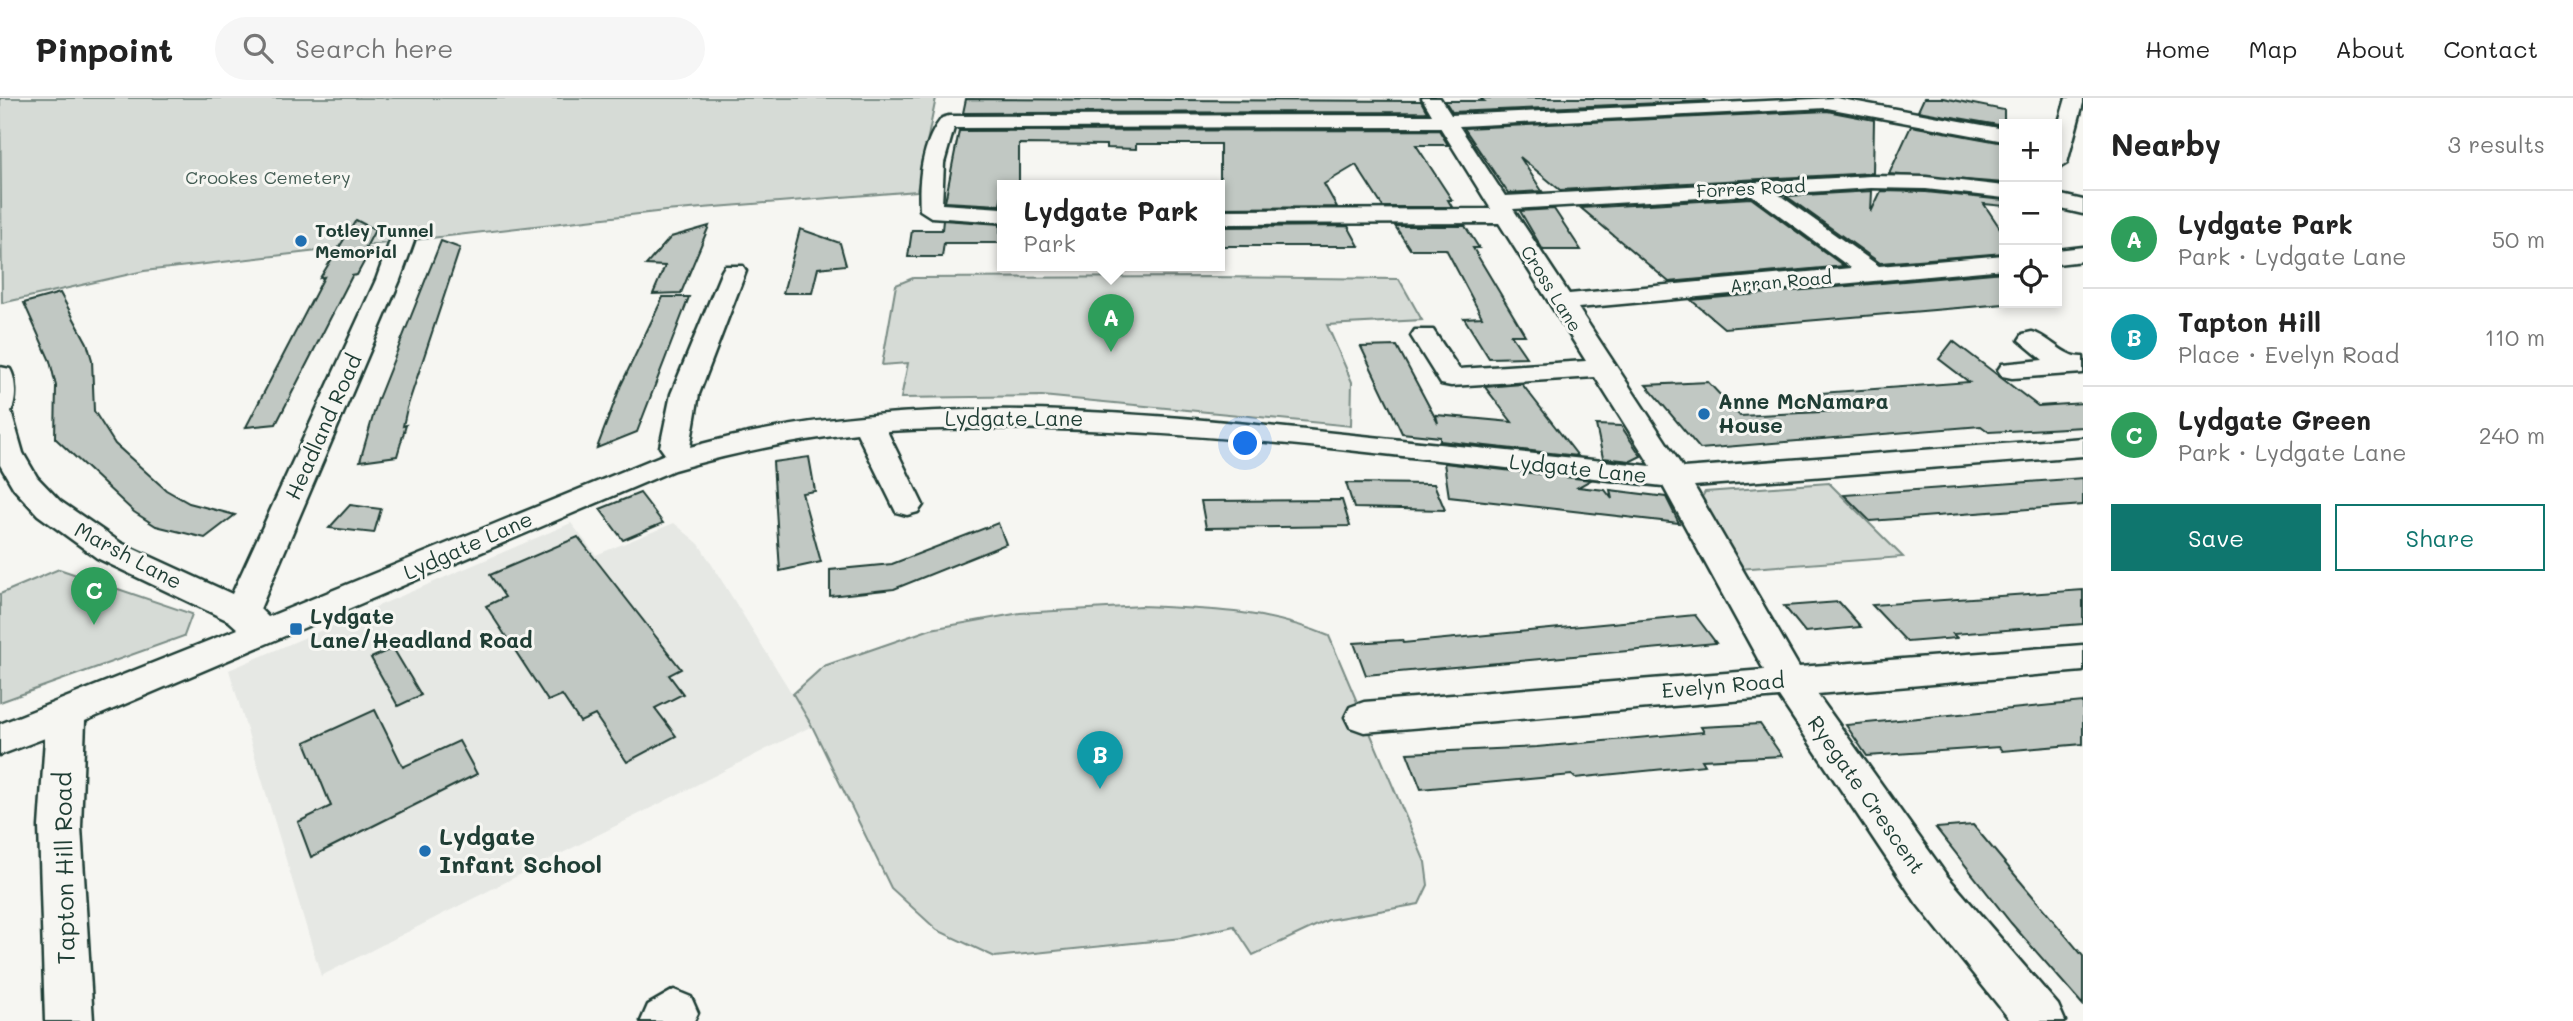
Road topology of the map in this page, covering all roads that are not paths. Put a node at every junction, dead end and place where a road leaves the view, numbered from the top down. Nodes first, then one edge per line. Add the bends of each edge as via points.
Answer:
1 (1432, 98) edge
2 (1585, 98) edge
3 (2075, 98) edge
4 (1828, 100) edge
5 (1727, 102) edge
6 (1598, 113) junction
7 (1446, 121) junction
8 (1999, 134) edge
9 (2062, 139) edge
10 (1756, 188) junction
11 (1999, 192) edge
12 (2062, 202) edge
13 (2083, 206) edge
14 (1502, 209) junction
15 (997, 215) edge
16 (1225, 217) edge
17 (402, 241) dead end
18 (2083, 254) edge
19 (2062, 256) edge
20 (1999, 262) edge
21 (734, 271) dead end
22 (1873, 273) junction
23 (1559, 302) junction
24 (1424, 336) dead end
25 (2032, 340) dead end
26 (2076, 365) edge
27 (1601, 368) junction
28 (2012, 370) dead end
29 (0, 375) edge
30 (0, 406) edge
31 (0, 416) edge
32 (872, 422) junction
33 (2083, 447) edge
34 (682, 457) junction
35 (1674, 478) junction
36 (907, 505) dead end
37 (252, 623) junction
38 (2083, 658) edge
39 (1788, 681) junction
40 (66, 714) junction
41 (1364, 717) dead end
42 (0, 740) edge
43 (69, 1021) edge
44 (2042, 1021) edge

1 - 7 street, Cross Lane
2 - 6 street
3 - 9 street
4 - 5 street
4 - 8 street
5 - 6 street
6 - 7 street
7 - 14 street, Cross Lane
7 - 15 street via 959,121 943,126 929,199 931,210
10 - 11 street, Forres Road via 1892,182
10 - 14 street, Forres Road
10 - 22 street
12 - 13 street
14 - 16 street, Forres Road
14 - 23 street, Cross Lane
17 - 37 street, Headland Road
18 - 19 street
20 - 22 street, Arran Road
21 - 34 street via 685,394 675,447
22 - 23 street, Arran Road
23 - 27 street, Cross Lane
24 - 27 street via 1451,378
25 - 26 street
26 - 28 street
27 - 35 street, Cross Lane
29 - 30 street
31 - 37 street, Marsh Lane via 8,453 31,488 79,534
32 - 34 street, Lydgate Lane via 765,438
32 - 35 street, Lydgate Lane via 1031,418 1150,423
32 - 36 street via 872,436
33 - 35 street, Lydgate Lane
34 - 37 street, Lydgate Lane
35 - 39 street, Ryegate Crescent
37 - 40 street, Lydgate Lane
38 - 39 street, Evelyn Road
39 - 41 street, Evelyn Road
39 - 44 street, Ryegate Crescent via 1932,890
40 - 42 street, Lydgate Lane
40 - 43 street, Tapton Hill Road via 60,827

